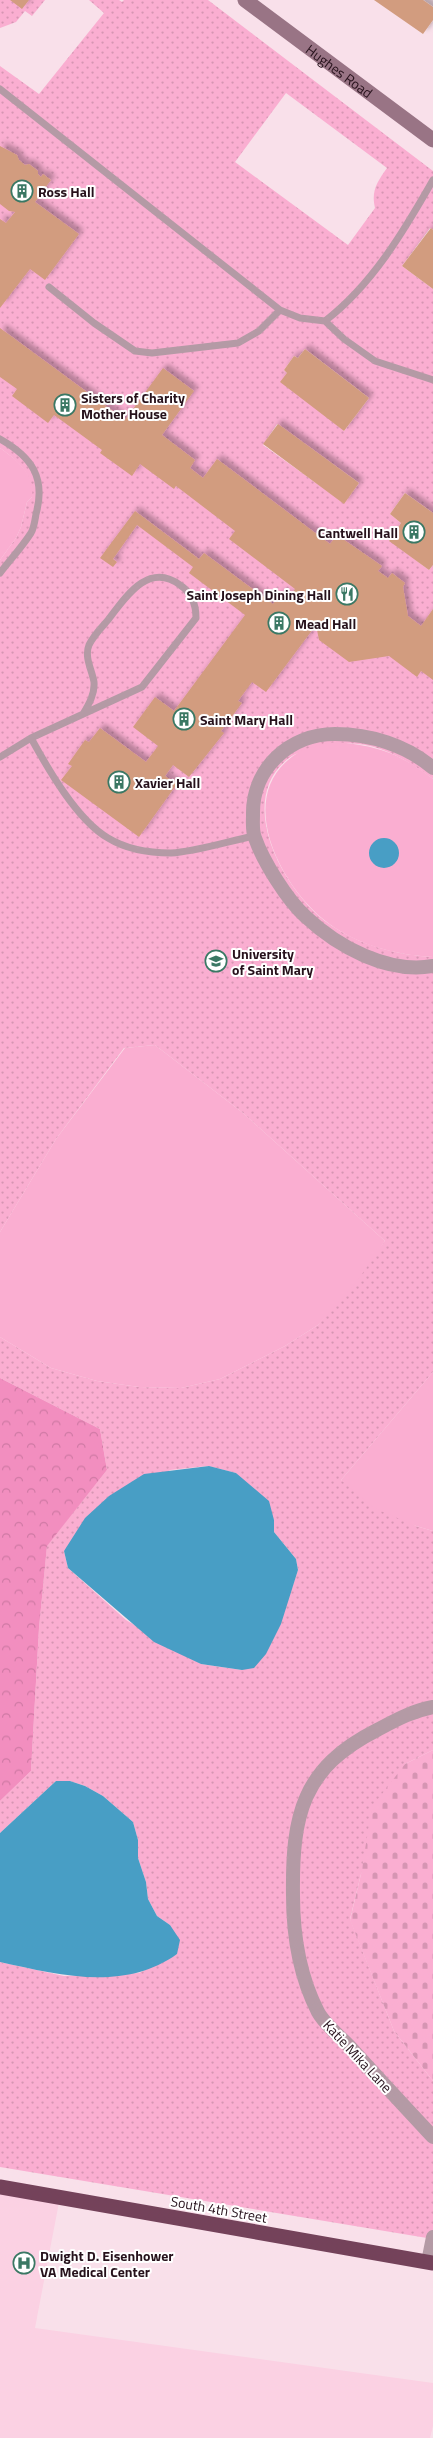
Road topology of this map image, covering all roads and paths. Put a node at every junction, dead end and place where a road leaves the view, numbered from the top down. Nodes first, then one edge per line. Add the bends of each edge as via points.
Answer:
1 (245, 0) edge
2 (0, 89) edge
3 (433, 140) edge
4 (433, 180) edge
5 (49, 287) dead end
6 (280, 310) junction
7 (325, 321) junction
8 (433, 380) edge
9 (0, 439) edge
10 (0, 573) edge
11 (83, 714) junction
12 (31, 738) junction
13 (0, 757) edge
14 (433, 768) edge
15 (254, 836) junction
16 (433, 966) edge
17 (433, 1707) edge
18 (433, 2137) edge
19 (0, 2187) edge
20 (433, 2237) edge
21 (430, 2263) edge

1 - 3 street, Hughes Road
2 - 6 lane
4 - 7 lane via 402,235 343,307
5 - 6 lane via 135,351 152,353 238,343 259,331
6 - 7 lane via 300,318
7 - 8 lane via 375,361
9 - 10 lane via 24,456 34,469 40,487 32,531
11 - 11 lane via 142,687 196,618 196,606 180,584 167,578 157,578 132,587 89,645 88,666 94,682 90,703
11 - 12 lane
12 - 13 lane
12 - 15 lane via 54,779 107,838 136,850 172,853
14 - 15 street via 410,752 377,739 350,734 322,734 295,743 274,758 262,776 253,802
15 - 16 street via 288,896 304,916 324,932 353,950 382,962
17 - 18 street, Katie Mika Lane via 413,1711 361,1738 330,1760 310,1789 296,1821 292,1867 297,1951 304,1982 320,2014
19 - 21 highway, South 4th Street
20 - 21 street

